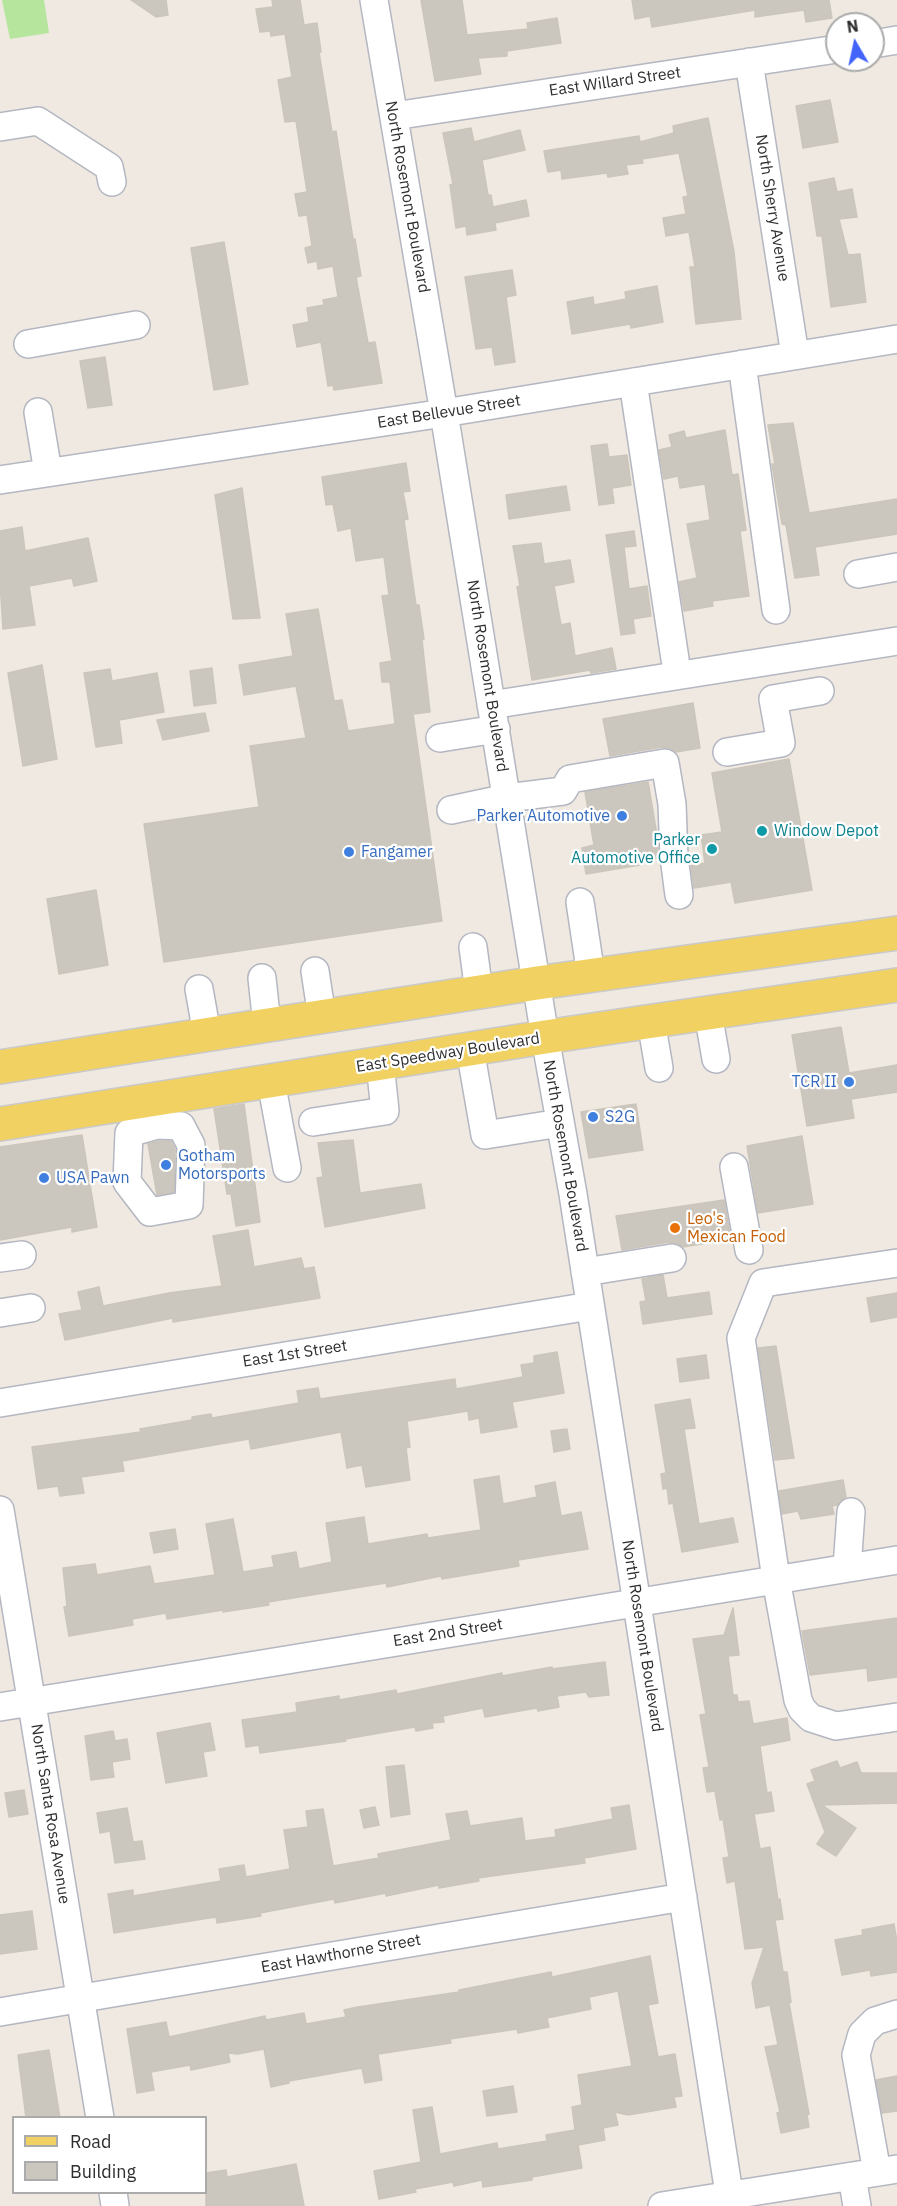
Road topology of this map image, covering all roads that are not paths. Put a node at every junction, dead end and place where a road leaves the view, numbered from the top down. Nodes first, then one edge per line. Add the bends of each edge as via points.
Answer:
1 (374, 0) edge
2 (825, 51) edge
3 (749, 62) junction
4 (394, 116) junction
5 (0, 127) edge
6 (112, 182) dead end
7 (136, 325) dead end
8 (897, 339) edge
9 (28, 344) dead end
10 (795, 355) junction
11 (742, 364) junction
12 (633, 382) junction
13 (38, 412) dead end
14 (444, 413) junction
15 (48, 472) junction
16 (0, 480) edge
17 (897, 567) edge
18 (858, 574) dead end
19 (776, 610) dead end
20 (897, 641) edge
21 (675, 659) dead end
22 (820, 691) dead end
23 (494, 717) junction
24 (440, 738) dead end
25 (727, 752) dead end
26 (507, 798) junction
27 (451, 810) dead end
28 (679, 895) dead end
29 (580, 902) dead end
30 (897, 933) edge
31 (473, 947) dead end
32 (315, 971) dead end
33 (591, 975) junction
34 (262, 978) dead end
35 (537, 983) junction
36 (897, 985) edge
37 (199, 988) dead end
38 (479, 992) junction
39 (708, 1013) junction
40 (322, 1017) junction
41 (651, 1022) junction
42 (267, 1025) junction
43 (207, 1034) junction
44 (545, 1037) junction
45 (470, 1049) junction
46 (716, 1059) dead end
47 (380, 1063) junction
48 (0, 1067) edge
49 (658, 1068) dead end
50 (271, 1081) junction
51 (313, 1122) dead end
52 (560, 1123) junction
53 (0, 1124) edge
54 (734, 1167) dead end
55 (287, 1168) dead end
56 (749, 1250) dead end
57 (672, 1258) dead end
58 (897, 1263) edge
59 (585, 1272) junction
60 (590, 1306) junction
61 (31, 1308) dead end
62 (0, 1313) edge
63 (0, 1402) edge
64 (0, 1510) edge
65 (851, 1512) dead end
66 (3, 1551) edge
67 (897, 1560) edge
68 (847, 1568) junction
69 (776, 1579) junction
70 (636, 1602) junction
71 (31, 1702) junction
72 (0, 1707) edge
73 (897, 1717) edge
74 (683, 1897) junction
75 (80, 1998) junction
76 (0, 2012) edge
77 (897, 2014) edge
78 (100, 2116) edge
79 (876, 2172) edge
80 (730, 2200) edge
81 (662, 2206) edge
82 (857, 2206) edge

1 - 4 street, North Rosemont Boulevard
2 - 3 street, East Willard Street
3 - 4 street, East Willard Street
3 - 10 street, North Sherry Avenue
4 - 14 street, North Rosemont Boulevard
5 - 6 street via 38,121 109,167
7 - 9 street
8 - 10 street, East Bellevue Street
10 - 11 street, East Bellevue Street
11 - 12 street, East Bellevue Street
11 - 19 street
12 - 14 street, East Bellevue Street
12 - 21 street
13 - 15 street
14 - 15 street, East Bellevue Street
14 - 23 street, North Rosemont Boulevard
15 - 16 street, East Bellevue Street
17 - 18 street
20 - 23 street
22 - 25 street via 773,699 781,742
23 - 24 street
23 - 26 street, North Rosemont Boulevard
26 - 27 street
26 - 28 street via 563,791 570,779 664,763 672,804
26 - 35 street, North Rosemont Boulevard
29 - 33 street
30 - 33 main road
31 - 38 street
32 - 40 street
33 - 35 main road
34 - 42 street
35 - 38 main road
35 - 44 street, North Rosemont Boulevard
36 - 39 main road, East Speedway Boulevard
37 - 43 street
38 - 40 main road
39 - 41 main road, East Speedway Boulevard
39 - 46 street
40 - 42 main road
41 - 44 main road, East Speedway Boulevard
41 - 49 street
42 - 43 main road
43 - 48 main road
44 - 45 main road, East Speedway Boulevard
44 - 52 street, North Rosemont Boulevard
45 - 47 main road, East Speedway Boulevard
45 - 52 street via 485,1135
47 - 50 main road, East Speedway Boulevard
47 - 51 street via 385,1111
50 - 53 main road, East Speedway Boulevard via 155,1112
50 - 55 street
52 - 59 street, North Rosemont Boulevard
54 - 56 street
57 - 59 street
58 - 69 street via 763,1283 741,1338
59 - 60 street, North Rosemont Boulevard
60 - 63 street, East 1st Street
60 - 70 street, North Rosemont Boulevard
61 - 62 street
64 - 66 street, North Santa Rosa Avenue
65 - 68 street
66 - 71 street, North Santa Rosa Avenue
67 - 68 street, East 2nd Street
68 - 69 street, East 2nd Street
69 - 70 street, East 2nd Street
69 - 73 street via 802,1709 811,1718 836,1726
70 - 71 street, East 2nd Street
70 - 74 street, North Rosemont Boulevard
71 - 72 street, East 2nd Street
71 - 75 street, North Santa Rosa Avenue
74 - 75 street, East Hawthorne Street
74 - 80 street, North Rosemont Boulevard
75 - 76 street, East Hawthorne Street
75 - 78 street, North Santa Rosa Avenue
77 - 79 street via 875,2021 862,2034 856,2055
79 - 80 street
79 - 82 street
80 - 81 street

